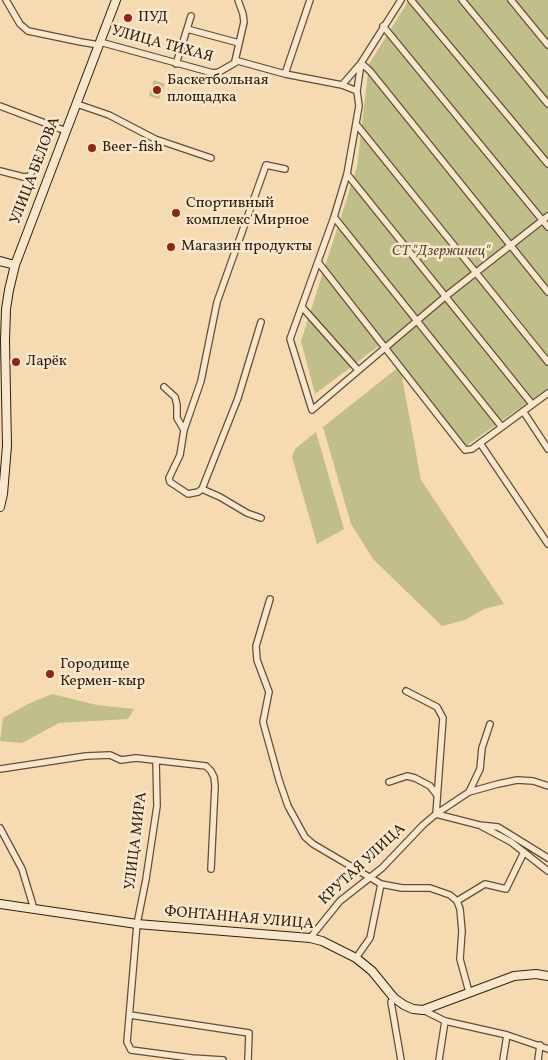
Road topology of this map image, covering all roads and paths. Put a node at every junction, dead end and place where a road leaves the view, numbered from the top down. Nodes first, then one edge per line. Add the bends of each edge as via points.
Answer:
1 (6, 0) edge
2 (116, 0) edge
3 (238, 0) edge
4 (310, 0) edge
5 (401, 0) edge
6 (411, 0) edge
7 (462, 0) edge
8 (511, 0) edge
9 (191, 16) dead end
10 (383, 26) junction
11 (187, 29) junction
12 (100, 43) junction
13 (239, 43) junction
14 (548, 45) edge
15 (235, 61) junction
16 (361, 63) junction
17 (176, 64) junction
18 (285, 74) junction
19 (342, 85) junction
20 (357, 91) junction
21 (77, 104) junction
22 (548, 104) edge
23 (0, 106) edge
24 (356, 124) junction
25 (49, 125) junction
26 (66, 131) junction
27 (211, 158) dead end
28 (548, 164) edge
29 (285, 169) dead end
30 (0, 171) edge
31 (347, 174) junction
32 (334, 217) junction
33 (546, 218) edge
34 (548, 226) edge
35 (511, 246) junction
36 (0, 261) edge
37 (318, 262) junction
38 (15, 265) junction
39 (476, 272) junction
40 (548, 292) edge
41 (446, 296) junction
42 (302, 307) junction
43 (416, 321) junction
44 (261, 322) dead end
45 (385, 347) junction
46 (548, 362) edge
47 (358, 370) junction
48 (164, 387) dead end
49 (548, 393) edge
50 (532, 404) junction
51 (523, 411) junction
52 (501, 426) junction
53 (184, 430) junction
54 (480, 443) junction
55 (548, 449) edge
56 (202, 489) junction
57 (0, 507) edge
58 (261, 518) dead end
59 (548, 544) edge
60 (270, 599) dead end
61 (406, 691) dead end
62 (490, 724) dead end
63 (156, 760) junction
64 (0, 768) edge
65 (390, 782) dead end
66 (548, 786) edge
67 (469, 792) junction
68 (437, 795) junction
69 (436, 814) junction
70 (479, 825) junction
71 (0, 828) edge
72 (524, 852) junction
73 (548, 858) edge
74 (211, 869) dead end
75 (548, 871) edge
76 (370, 877) junction
77 (381, 884) junction
78 (457, 901) junction
79 (0, 904) edge
80 (34, 909) junction
81 (137, 924) junction
82 (310, 938) junction
83 (356, 958) junction
84 (548, 976) edge
85 (469, 992) junction
86 (394, 998) junction
87 (423, 1010) junction
88 (130, 1015) junction
89 (445, 1021) junction
90 (507, 1035) junction
91 (540, 1045) junction
92 (548, 1049) edge
93 (223, 1060) edge
94 (248, 1060) edge
95 (401, 1060) edge
96 (439, 1060) edge
97 (503, 1060) edge
98 (538, 1060) edge

1 - 12 street, УЛИЦА ТИХАЯ via 20,24 28,30
2 - 12 main road, УЛИЦА БЕЛОВА
3 - 13 street via 244,22
4 - 18 street
5 - 10 street
6 - 28 street
7 - 22 street
8 - 14 street
9 - 11 street
10 - 16 street
10 - 33 street
11 - 13 street
11 - 17 street
12 - 17 street, УЛИЦА ТИХАЯ
12 - 21 main road, УЛИЦА БЕЛОВА
13 - 15 street
15 - 17 street, УЛИЦА ТИХАЯ via 213,73
15 - 18 street
16 - 19 street
16 - 20 street
16 - 35 street
18 - 19 street
19 - 20 street
20 - 24 street
21 - 26 main road, УЛИЦА БЕЛОВА
21 - 27 street via 109,115 155,139
23 - 25 street
24 - 31 street
24 - 39 street
25 - 26 street
25 - 30 street via 30,176
26 - 38 main road, УЛИЦА БЕЛОВА
29 - 53 street via 266,165 217,302 201,381
31 - 32 street
31 - 41 street
32 - 37 street
32 - 43 street
33 - 34 street
33 - 35 street
35 - 39 street
35 - 40 street
36 - 38 main road
37 - 42 street
37 - 45 street
38 - 57 main road, УЛИЦА БЕЛОВА via 6,309 7,446
39 - 41 street
39 - 46 street
41 - 43 street
41 - 50 street
42 - 47 street
42 - 47 street via 290,339 312,410
43 - 45 street
43 - 52 street
44 - 56 street via 238,398
45 - 47 street
45 - 54 street via 463,449 470,450
48 - 53 street via 175,397 177,418
49 - 50 street
50 - 51 street
51 - 52 street
51 - 55 street
52 - 54 street
53 - 56 street via 180,455 169,481 188,494
54 - 59 street
56 - 58 street via 247,514
60 - 76 street via 256,646 257,660 269,692 263,722 288,806 305,837 313,844
61 - 68 street via 437,707 443,718
62 - 67 street via 482,748 480,769
63 - 64 street via 121,760 110,754
63 - 74 street via 206,766 211,771 215,786
63 - 81 street, УЛИЦА МИРА via 157,806
65 - 68 street via 407,776 415,778 430,786
66 - 67 street via 517,780
67 - 69 street, КРУТАЯ УЛИЦА
68 - 69 street
69 - 70 street
69 - 76 street, КРУТАЯ УЛИЦА
70 - 72 street
70 - 73 street via 498,827
71 - 80 street via 22,869
72 - 75 street
72 - 78 street via 506,888 485,884
76 - 77 street
76 - 82 street, КРУТАЯ УЛИЦА via 340,901
77 - 78 street via 430,888
77 - 83 street via 370,938
78 - 85 street via 462,931 460,958
79 - 80 main road, ФОНТАННАЯ УЛИЦА
80 - 81 main road, ФОНТАННАЯ УЛИЦА
81 - 82 main road, ФОНТАННАЯ УЛИЦА
81 - 88 street, УЛИЦА МИРА
82 - 83 main road, ФОНТАННАЯ УЛИЦА
83 - 86 main road, ФОНТАННАЯ УЛИЦА
84 - 85 main road via 514,976
85 - 87 main road
86 - 87 main road, ФОНТАННАЯ УЛИЦА via 412,1009
86 - 95 street via 391,1002
87 - 89 street, ФОНТАННАЯ УЛИЦА
88 - 93 street, УЛИЦА МИРА via 126,1042 131,1050
88 - 94 street via 249,1033
89 - 90 street, ФОНТАННАЯ УЛИЦА
89 - 96 street
90 - 91 street, ФОНТАННАЯ УЛИЦА
90 - 97 street
91 - 92 street, ФОНТАННАЯ УЛИЦА
91 - 98 street

